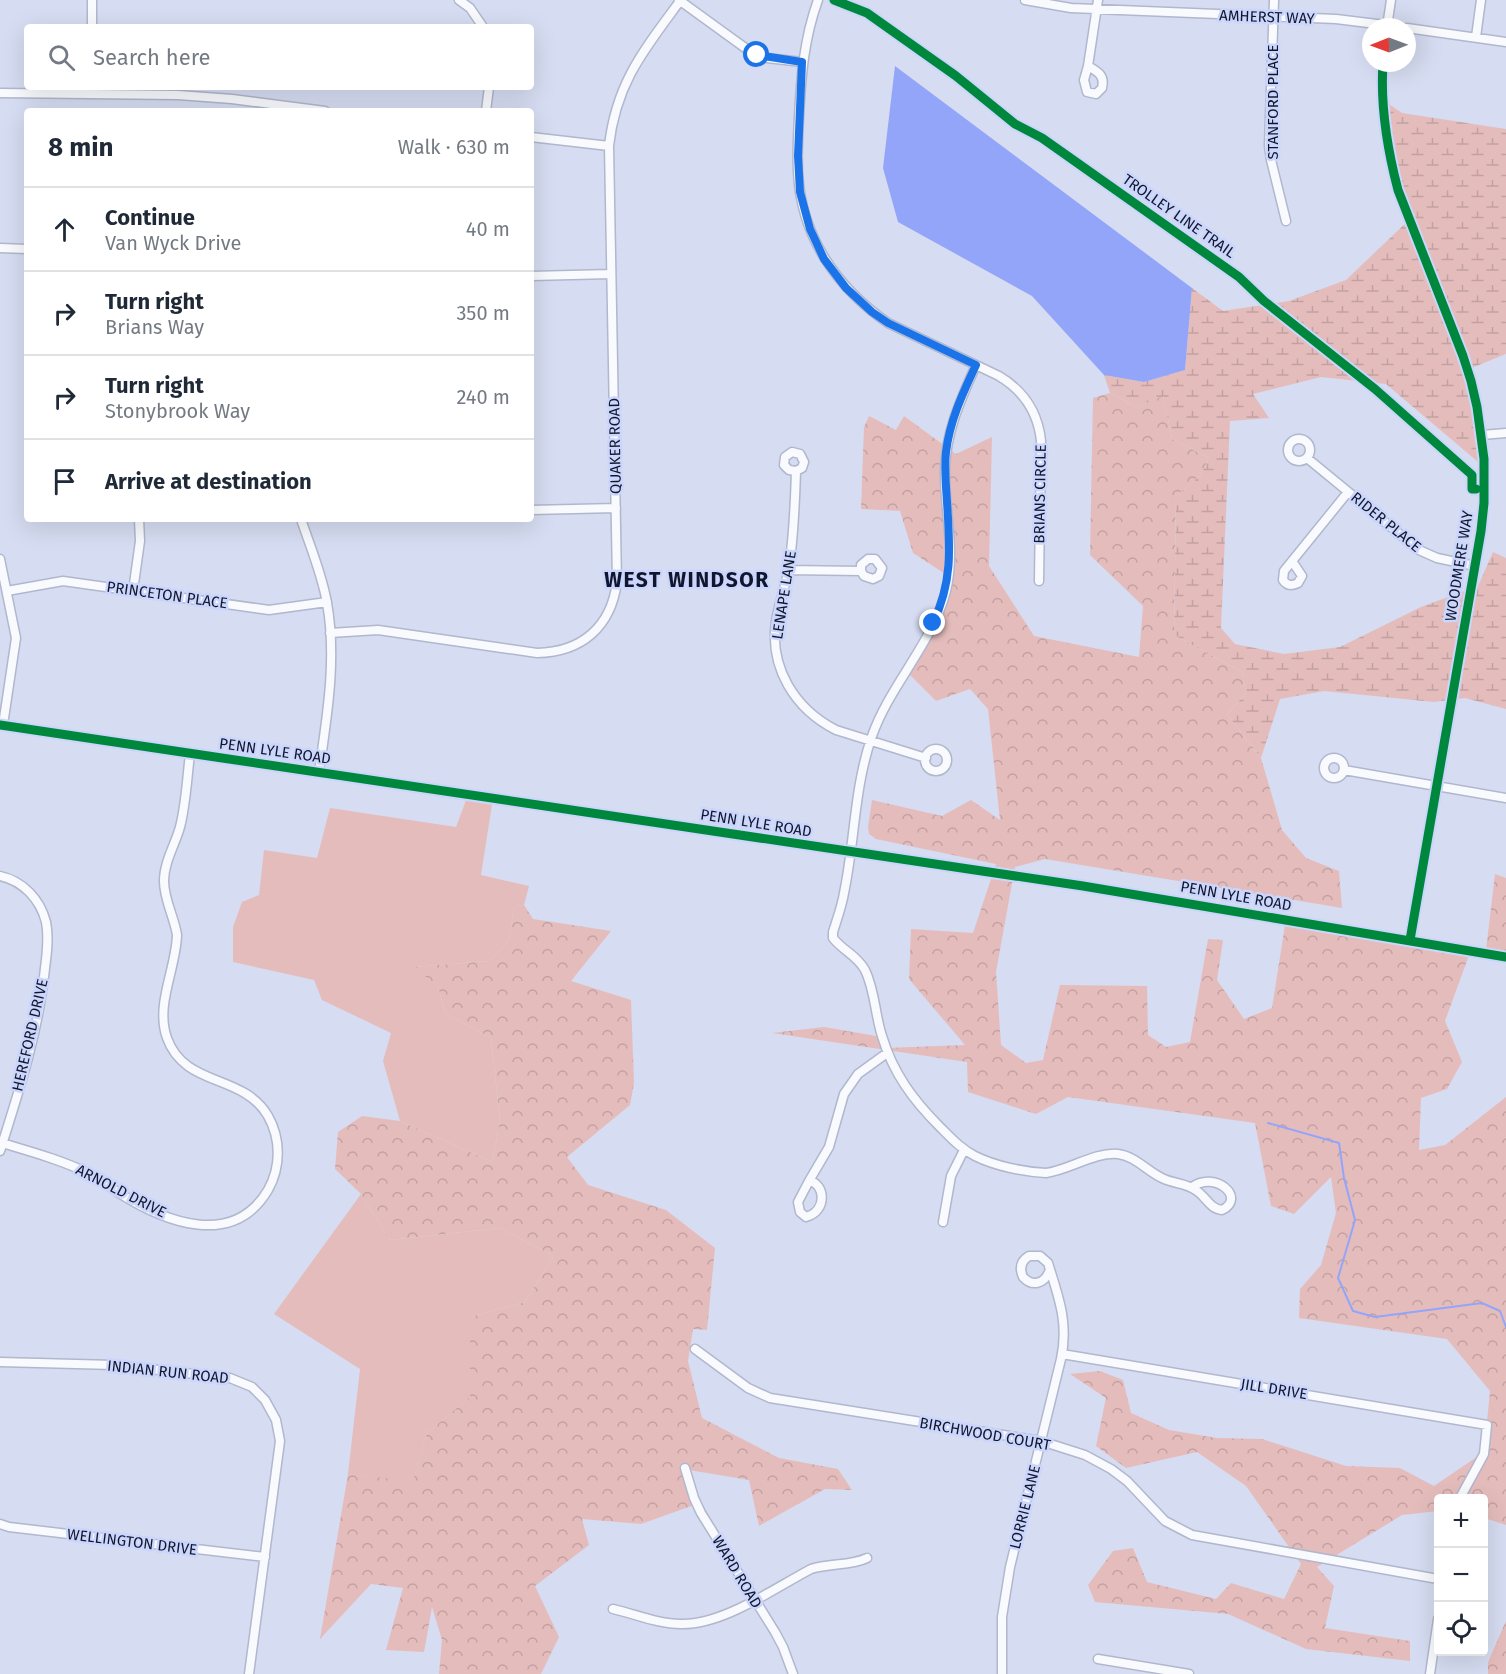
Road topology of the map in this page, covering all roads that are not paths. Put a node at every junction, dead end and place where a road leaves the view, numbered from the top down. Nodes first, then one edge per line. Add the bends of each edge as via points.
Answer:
1 (92, 0) edge
2 (459, 0) edge
3 (680, 0) edge
4 (818, 0) edge
5 (1024, 0) edge
6 (1098, 0) edge
7 (1274, 0) edge
8 (1391, 0) edge
9 (1481, 0) edge
10 (1096, 10) junction
11 (1274, 17) junction
12 (1389, 18) edge
13 (1362, 22) edge
14 (92, 24) edge
15 (481, 24) edge
16 (1416, 29) edge
17 (1476, 38) junction
18 (1506, 42) edge
19 (802, 62) junction
20 (1088, 66) dead end
21 (1383, 72) edge
22 (92, 90) edge
23 (489, 90) edge
24 (0, 93) edge
25 (256, 107) edge
26 (273, 108) edge
27 (486, 108) edge
28 (534, 137) edge
29 (609, 147) junction
30 (1286, 220) dead end
31 (0, 248) edge
32 (24, 249) edge
33 (611, 274) junction
34 (534, 276) edge
35 (976, 365) junction
36 (1506, 433) edge
37 (1482, 435) junction
38 (1306, 458) dead end
39 (796, 471) dead end
40 (1348, 492) junction
41 (616, 508) junction
42 (534, 510) edge
43 (139, 522) edge
44 (302, 522) edge
45 (0, 559) edge
46 (1292, 561) dead end
47 (1475, 566) junction
48 (788, 570) junction
49 (861, 571) dead end
50 (1039, 580) dead end
51 (7, 591) junction
52 (133, 591) junction
53 (327, 602) junction
54 (330, 633) junction
55 (2, 725) edge
56 (870, 741) junction
57 (190, 754) junction
58 (926, 758) dead end
59 (1344, 770) dead end
60 (319, 772) junction
61 (1438, 787) junction
62 (1506, 798) edge
63 (850, 852) junction
64 (0, 876) edge
65 (1410, 940) junction
66 (1506, 957) edge
67 (887, 1053) junction
68 (1, 1147) edge
69 (964, 1149) junction
70 (809, 1181) dead end
71 (1192, 1188) junction
72 (943, 1222) dead end
73 (1049, 1272) dead end
74 (696, 1349) dead end
75 (1062, 1354) junction
76 (0, 1362) edge
77 (1041, 1441) junction
78 (685, 1468) dead end
79 (1462, 1494) edge
80 (0, 1524) edge
81 (265, 1557) junction
82 (867, 1558) dead end
83 (1434, 1578) edge
84 (754, 1599) junction
85 (613, 1609) dead end
86 (1434, 1646) edge
87 (1098, 1659) dead end
88 (249, 1674) edge
89 (793, 1674) edge
90 (1002, 1674) edge
91 (1190, 1674) edge
92 (1430, 1674) edge

1 - 14 street
2 - 15 street
3 - 19 street via 747,50
3 - 29 street, QUAKER ROAD via 628,77 615,111
4 - 19 street, BRIANS CIRCLE
5 - 10 street, AMHERST WAY
6 - 10 street
7 - 11 street, STANFORD PLACE
8 - 12 street
9 - 17 street
10 - 11 street, AMHERST WAY
10 - 20 street
11 - 13 street, AMHERST WAY
11 - 30 street, STANFORD PLACE via 1269,146
16 - 17 street
17 - 18 street
19 - 35 street, BRIANS CIRCLE via 800,192 810,229 824,259 846,288 872,312
21 - 37 street, WOODMERE WAY via 1384,121 1398,190 1463,356
22 - 24 street
22 - 25 street via 178,95
23 - 27 street
25 - 26 street
28 - 29 street
29 - 33 street, QUAKER ROAD
31 - 32 street
33 - 34 street
33 - 41 street, QUAKER ROAD
35 - 50 street, BRIANS CIRCLE via 1018,389 1037,419 1041,441
35 - 56 street via 953,419 946,453 950,557 945,591 933,623 885,704
36 - 37 street
37 - 47 street, WOODMERE WAY via 1484,502
38 - 40 street, RIDER PLACE
39 - 48 street, LENAPE LANE
40 - 46 street
40 - 47 street, RIDER PLACE via 1419,550
41 - 42 street
41 - 54 street, QUAKER ROAD via 618,582 613,604 601,625 574,646 537,653 378,630
43 - 52 street
44 - 53 street
45 - 51 street
47 - 61 street, WOODMERE WAY
48 - 49 street
48 - 56 street, LENAPE LANE via 775,636 778,663 785,680 812,715 836,730
51 - 52 street, PRINCETON PLACE via 63,581
51 - 55 street via 16,649
52 - 53 street, PRINCETON PLACE via 269,610
53 - 54 street
54 - 60 street via 331,676
55 - 57 street, PENN LYLE ROAD
56 - 58 street, LENAPE LANE
56 - 63 street
57 - 60 street, PENN LYLE ROAD
57 - 68 street, ARNOLD DRIVE via 180,825 164,879 177,935 164,1025 171,1048 186,1065 205,1077 243,1090 267,1114 278,1149 272,1182 260,1201 243,1216 223,1224 199,1226 142,1205 76,1167
59 - 61 street
60 - 63 street, PENN LYLE ROAD
61 - 62 street
61 - 65 street, WOODMERE WAY
63 - 65 street, PENN LYLE ROAD via 1083,885
63 - 67 street via 833,938 864,968
64 - 68 street, HEREFORD DRIVE via 15,881 32,895 43,914 47,934 39,1011
65 - 66 street, PENN LYLE ROAD
67 - 69 street via 918,1105
67 - 70 street via 858,1074 844,1094 829,1147
69 - 71 street via 987,1161 1046,1173 1106,1155 1123,1155 1161,1177
69 - 72 street via 951,1176
71 - 71 street via 1201,1182 1215,1182 1231,1194 1230,1205 1218,1210
73 - 75 street, LORRIE LANE via 1062,1306
74 - 77 street, BIRCHWOOD COURT via 748,1388 777,1400
75 - 77 street, LORRIE LANE
75 - 79 street, JILL DRIVE via 1487,1425 1484,1454
76 - 81 street, INDIAN RUN ROAD via 114,1365 230,1378 252,1387 272,1411 280,1441
77 - 83 street, BIRCHWOOD COURT via 1085,1455 1111,1469 1165,1521 1192,1535
77 - 90 street, LORRIE LANE via 1006,1590
78 - 84 street, WARD ROAD via 701,1513
80 - 81 street, WELLINGTON DRIVE
81 - 88 street, INDIAN RUN ROAD
82 - 84 street via 811,1569
84 - 85 street via 720,1617 694,1624 665,1622
84 - 89 street, WARD ROAD via 783,1647
86 - 92 street
87 - 91 street

